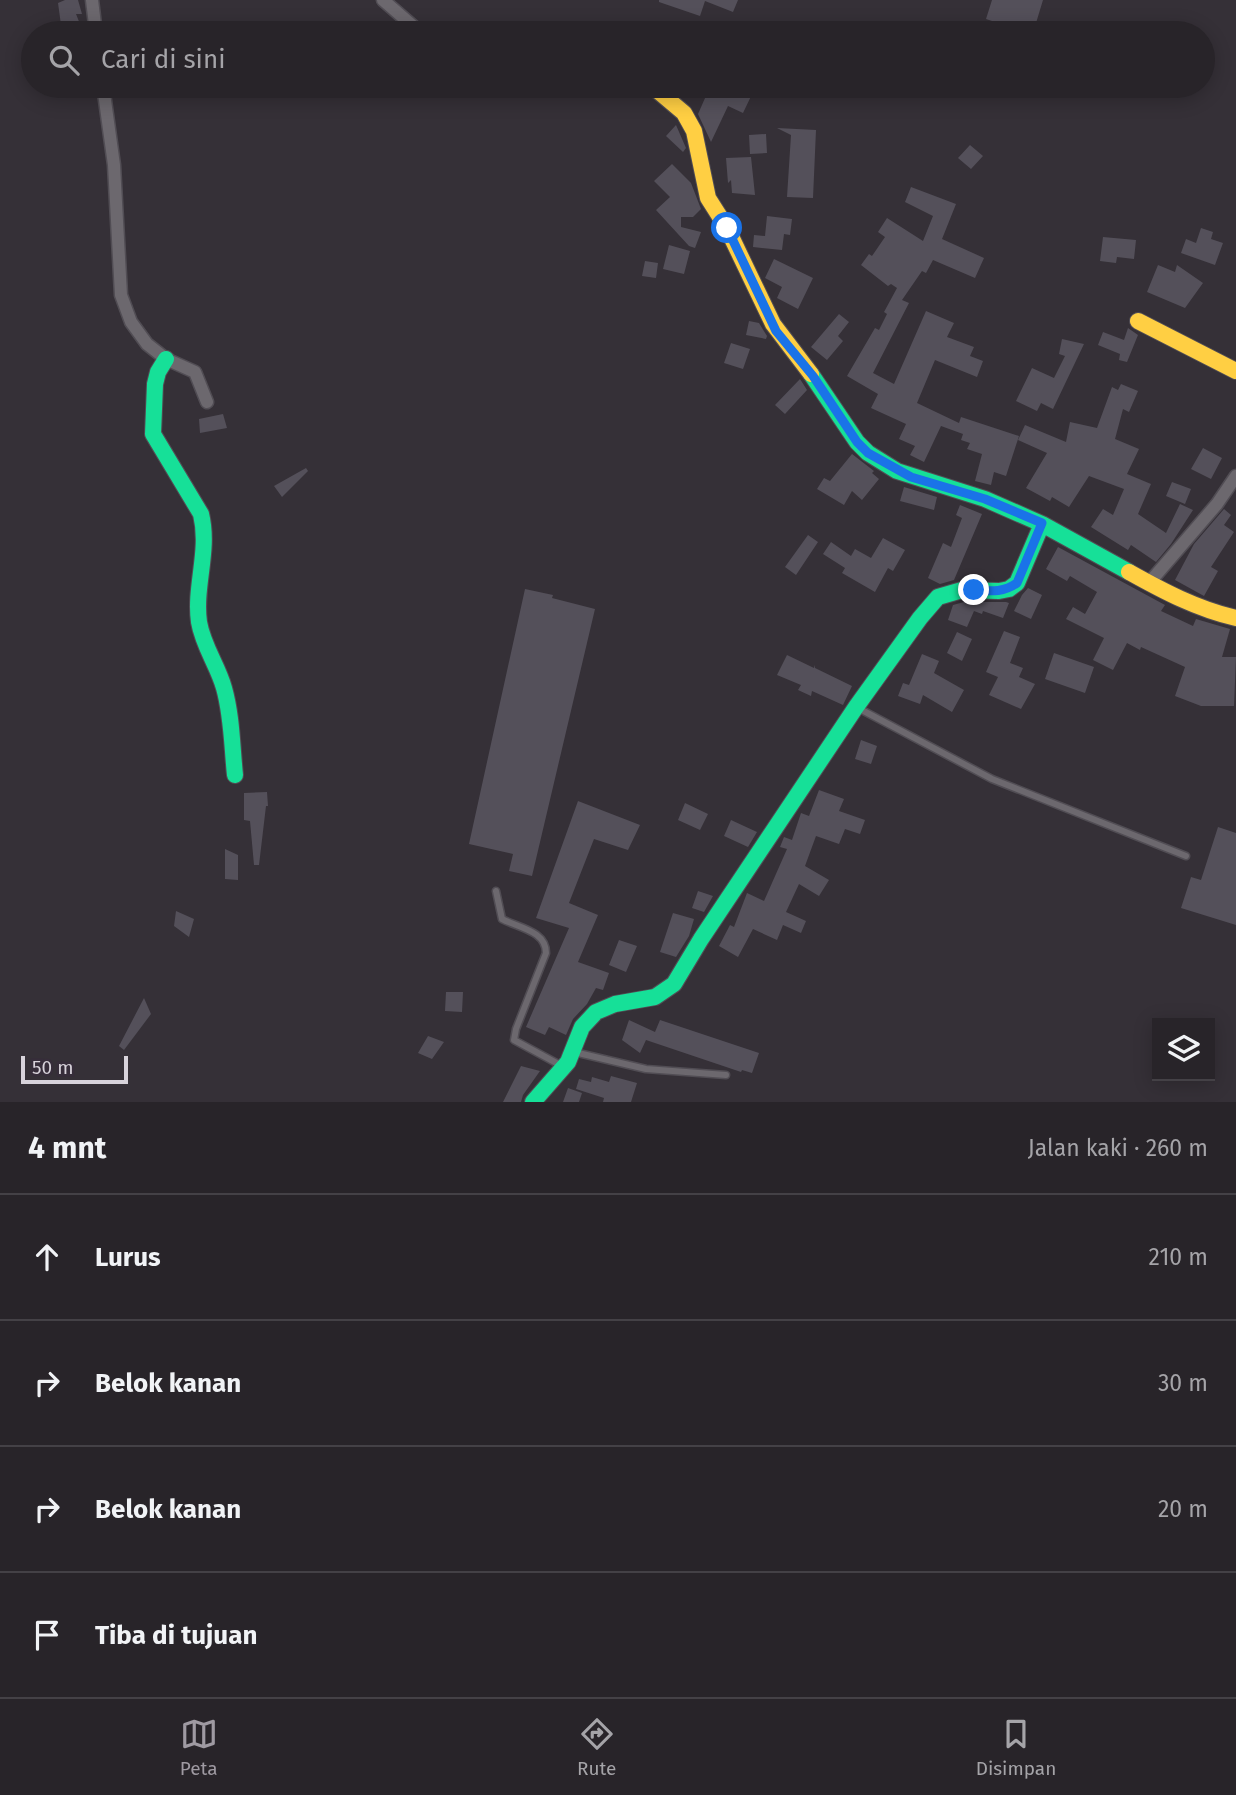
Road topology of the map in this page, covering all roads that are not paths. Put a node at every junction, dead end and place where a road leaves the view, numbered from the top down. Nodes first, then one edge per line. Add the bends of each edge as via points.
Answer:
1 (92, 0) edge
2 (383, 0) edge
3 (95, 21) edge
4 (407, 21) edge
5 (105, 98) edge
6 (666, 98) edge
7 (1138, 321) dead end
8 (166, 359) junction
9 (1236, 371) edge
10 (207, 402) dead end
11 (1236, 476) edge
12 (1042, 523) junction
13 (1149, 583) junction
14 (1236, 618) edge
15 (856, 707) junction
16 (235, 775) dead end
17 (1186, 856) dead end
18 (496, 891) dead end
19 (572, 1051) junction
20 (564, 1067) junction
21 (726, 1075) dead end
22 (533, 1102) edge

1 - 3 street
2 - 4 street
5 - 8 street via 114,164 121,295 131,322
6 - 12 street via 684,113 694,131 708,198 773,324 857,442 897,471
7 - 9 street
8 - 10 street via 195,372
8 - 16 street via 155,384 153,434 204,522 199,621 225,692
11 - 13 street
12 - 13 street
12 - 15 street via 1017,583 999,591 962,590 938,597
13 - 14 street via 1210,612
15 - 17 lane via 992,779
15 - 19 street via 674,984 655,997 596,1012 582,1027
18 - 20 lane via 502,919 537,935 546,947 514,1040
19 - 20 street
19 - 21 lane via 646,1069
20 - 22 street

